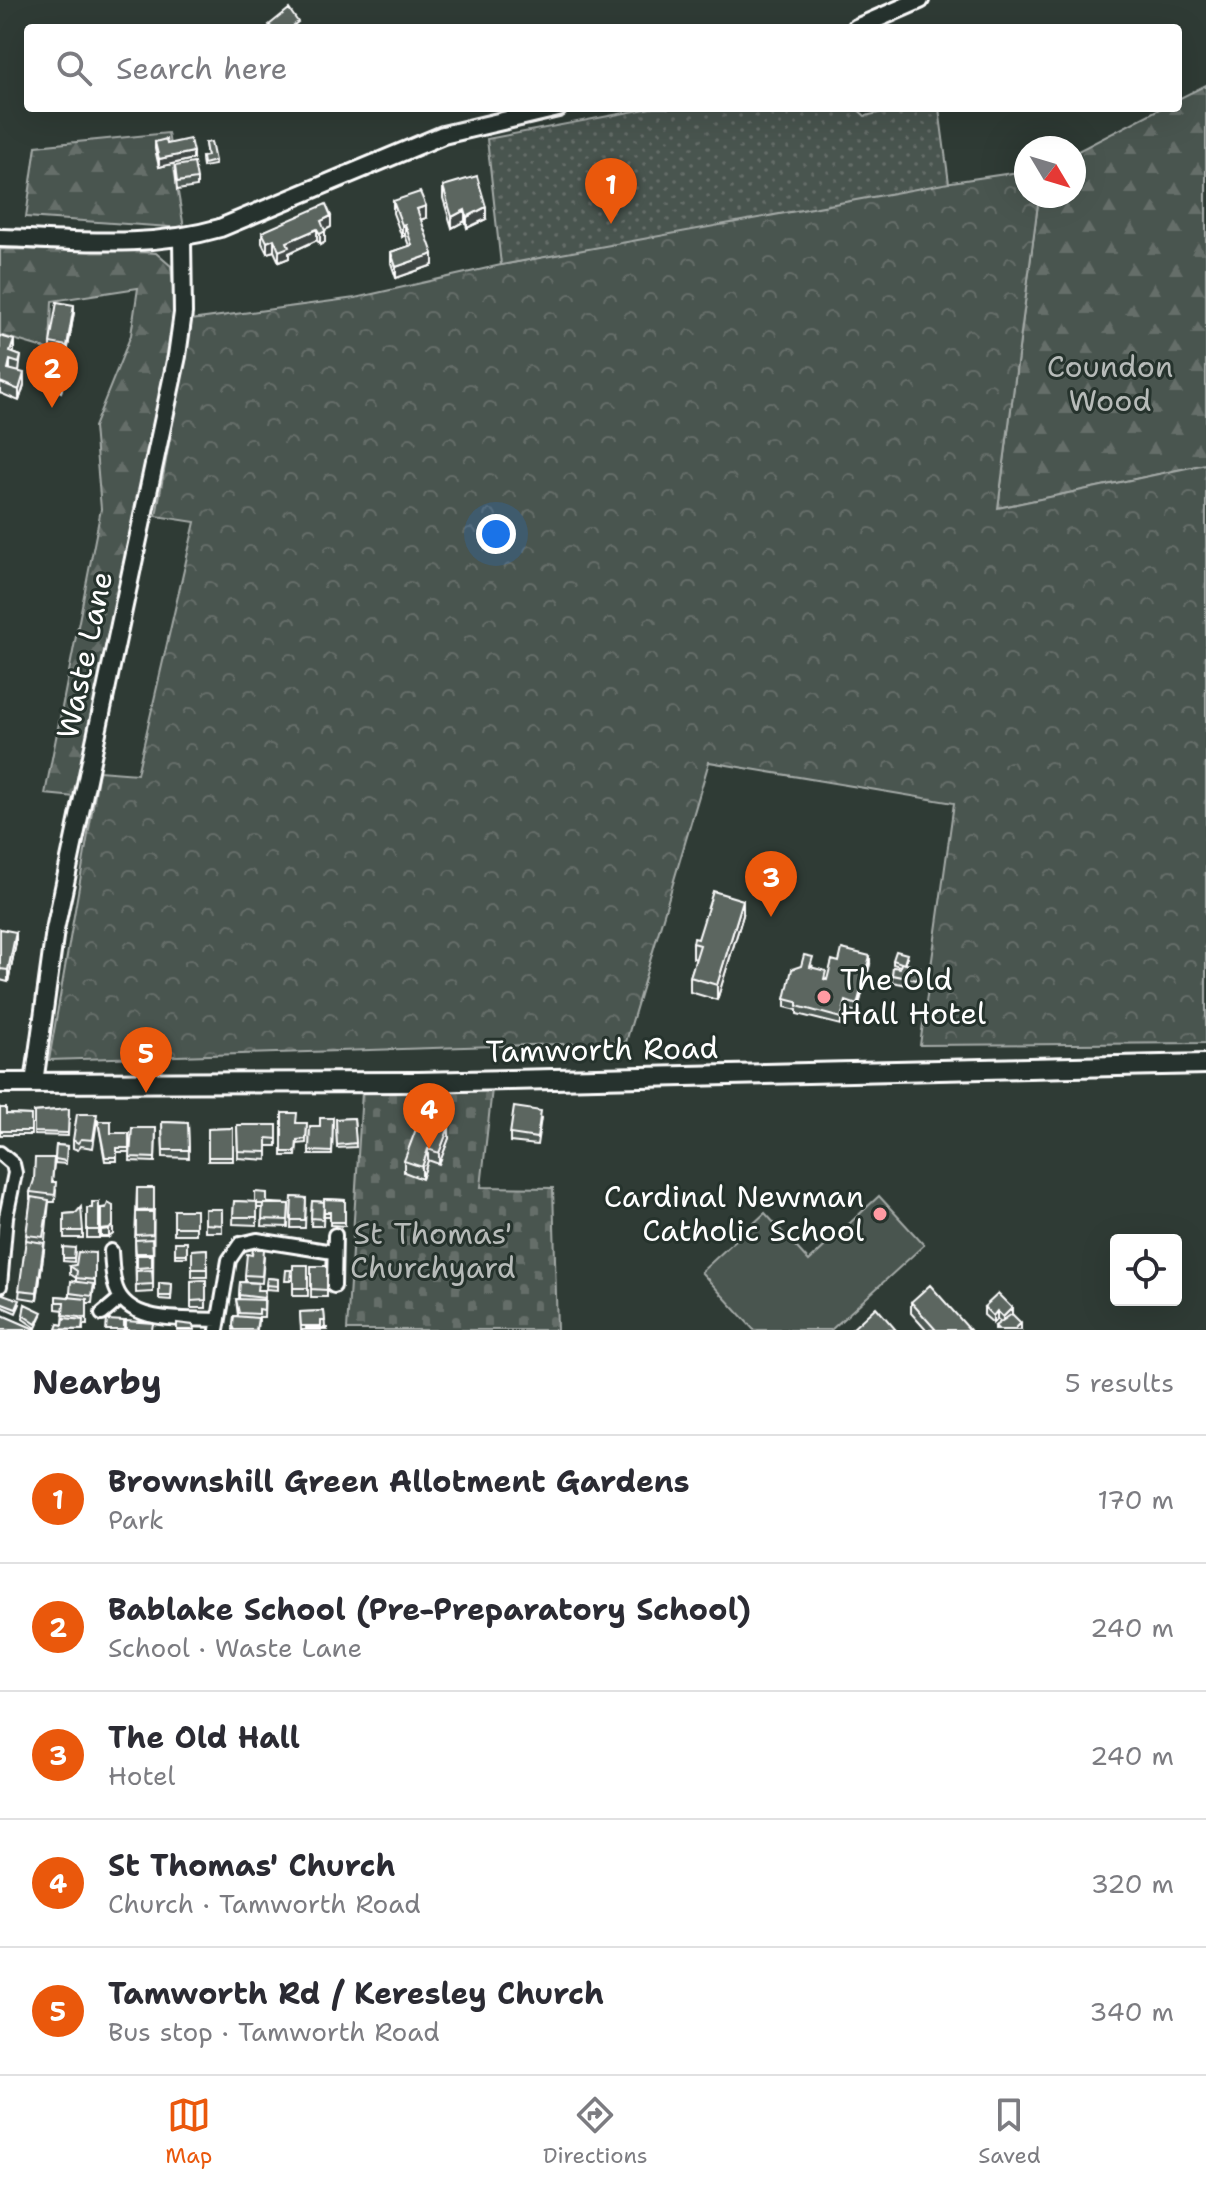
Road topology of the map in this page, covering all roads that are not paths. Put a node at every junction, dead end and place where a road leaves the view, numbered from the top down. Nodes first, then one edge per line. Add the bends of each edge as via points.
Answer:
1 (920, 0) edge
2 (865, 24) edge
3 (541, 112) edge
4 (0, 238) edge
5 (182, 239) junction
6 (1206, 1064) edge
7 (0, 1083) edge
8 (34, 1083) junction
9 (0, 1153) edge
10 (3, 1216) edge
11 (335, 1235) dead end
12 (111, 1251) dead end
13 (333, 1252) junction
14 (0, 1286) edge
15 (334, 1286) dead end
16 (121, 1298) junction
17 (102, 1314) dead end
18 (217, 1325) edge

1 - 2 street
3 - 5 street via 443,135
4 - 5 street
5 - 8 street, Waste Lane via 183,313 177,356 55,930
6 - 8 main road, Tamworth Road via 418,1082
7 - 8 main road, Tamworth Road
9 - 10 street via 15,1173
10 - 14 street
11 - 13 street
12 - 16 street
13 - 15 street
13 - 18 street via 257,1240 240,1244 229,1260
16 - 17 street
16 - 18 street via 145,1314

